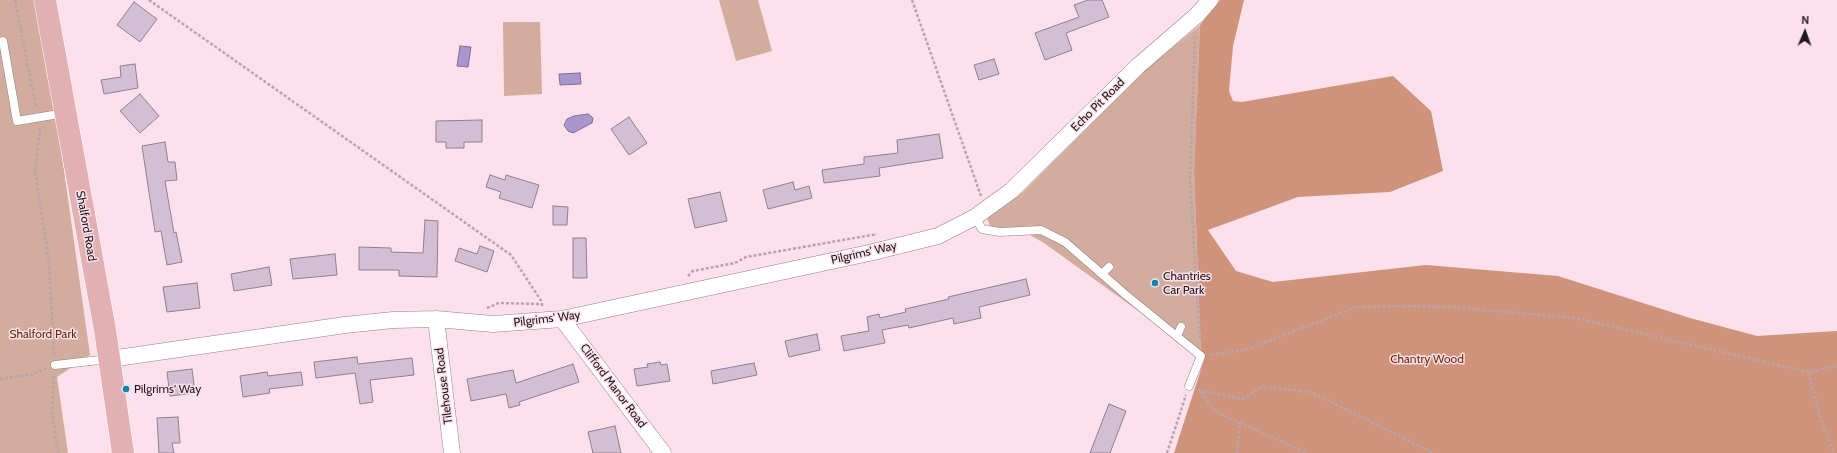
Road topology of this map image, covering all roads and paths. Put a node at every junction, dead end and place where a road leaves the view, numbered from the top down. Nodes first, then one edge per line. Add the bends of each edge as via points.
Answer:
1 (15, 0) edge
2 (45, 0) edge
3 (149, 0) edge
4 (912, 0) edge
5 (1210, 0) edge
6 (1196, 15) junction
7 (0, 42) edge
8 (66, 113) junction
9 (38, 118) junction
10 (980, 213) junction
11 (883, 233) dead end
12 (1108, 267) dead end
13 (1102, 274) junction
14 (687, 277) dead end
15 (542, 304) junction
16 (546, 304) dead end
17 (485, 310) dead end
18 (436, 319) junction
19 (562, 319) junction
20 (542, 322) junction
21 (1181, 327) dead end
22 (1178, 336) junction
23 (1201, 356) junction
24 (110, 359) junction
25 (55, 365) junction
26 (1837, 366) edge
27 (1808, 372) junction
28 (0, 380) edge
29 (1189, 386) junction
30 (1201, 392) junction
31 (1240, 424) junction
32 (58, 453) edge
33 (123, 453) edge
34 (452, 453) edge
35 (663, 453) edge
36 (1167, 453) edge
37 (1237, 453) edge
38 (1307, 453) edge
39 (1433, 453) edge
40 (1834, 453) edge

1 - 9 path
2 - 8 main road, Shalford Road
3 - 15 path via 511,256
4 - 10 path
5 - 6 street, Echo Pit Road
6 - 10 street, Echo Pit Road via 1138,66 1011,191
6 - 23 path via 1190,180
7 - 9 lane via 3,41 17,121
8 - 9 lane
8 - 24 main road, Shalford Road
9 - 25 path via 40,131 35,170 49,262
10 - 13 lane via 982,229 1000,232 1041,230 1065,242
10 - 19 street, Pilgrims' Way via 958,227 931,238
11 - 14 path via 746,257 735,263 693,271
12 - 13 lane
13 - 22 lane
15 - 16 path
15 - 17 path via 499,303
15 - 20 path
18 - 20 street, Pilgrims' Way via 493,324
18 - 24 street, Pilgrims' Way via 345,325
18 - 34 street, Tilehouse Road
19 - 20 street, Pilgrims' Way
19 - 35 street, Clifford Manor Road
21 - 22 lane
22 - 23 lane
23 - 27 path via 1248,349 1356,307 1441,307 1576,318
23 - 29 lane
24 - 25 lane
24 - 33 main road, Shalford Road
25 - 28 path via 33,374
25 - 32 path via 52,413
26 - 27 path
27 - 40 path via 1820,416
29 - 30 path
29 - 36 path
30 - 31 path via 1216,412
30 - 39 path via 1242,399 1261,387 1311,392
31 - 37 path
31 - 38 path

